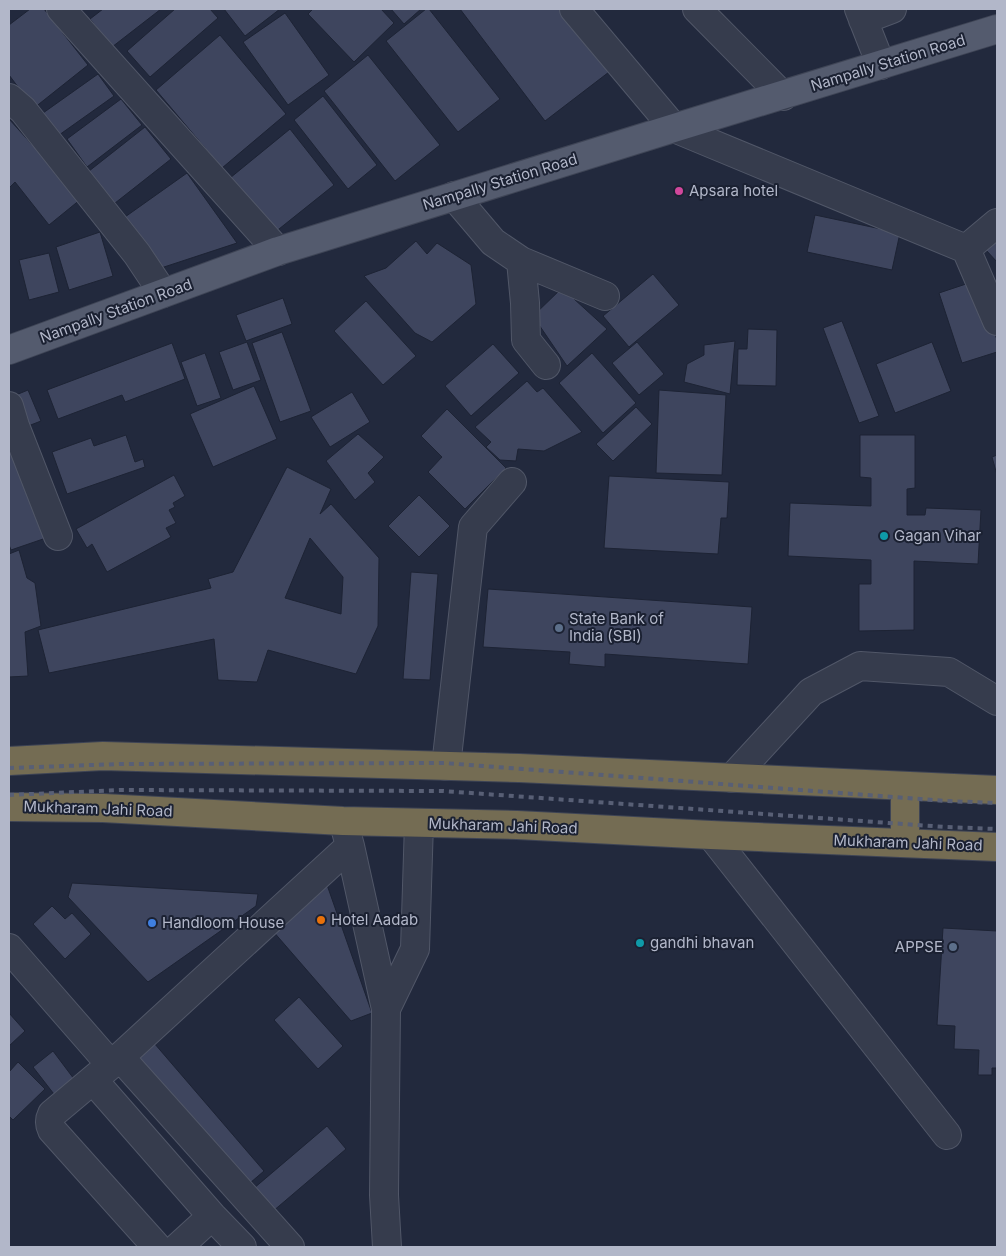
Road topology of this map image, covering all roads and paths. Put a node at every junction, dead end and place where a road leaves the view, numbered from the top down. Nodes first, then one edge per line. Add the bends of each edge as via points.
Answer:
1 (574, 9) edge
2 (697, 9) edge
3 (892, 9) edge
4 (72, 12) edge
5 (861, 14) edge
6 (997, 30) edge
7 (881, 66) junction
8 (783, 96) junction
9 (9, 98) edge
10 (674, 128) junction
11 (454, 196) junction
12 (997, 223) edge
13 (966, 249) junction
14 (278, 251) junction
15 (521, 261) junction
16 (163, 294) junction
17 (605, 296) dead end
18 (997, 321) edge
19 (9, 350) edge
20 (546, 365) dead end
21 (9, 406) edge
22 (512, 482) dead end
23 (58, 536) dead end
24 (997, 702) edge
25 (9, 761) edge
26 (446, 766) junction
27 (732, 778) junction
28 (905, 786) junction
29 (997, 790) edge
30 (9, 807) edge
31 (419, 823) junction
32 (346, 833) junction
33 (711, 835) junction
34 (905, 843) junction
35 (997, 847) edge
36 (9, 948) edge
37 (386, 1009) junction
38 (108, 1067) junction
39 (947, 1135) dead end
40 (212, 1216) junction
41 (382, 1244) edge
42 (157, 1247) edge
43 (178, 1247) edge
44 (242, 1247) edge
45 (290, 1247) edge

1 - 10 street
2 - 8 street
3 - 5 street
4 - 14 street
5 - 7 street
6 - 7 main road, Nampally Station Road
7 - 8 main road, Nampally Station Road
8 - 10 main road, Nampally Station Road
9 - 16 street via 24,110 137,254
10 - 11 main road, Nampally Station Road
10 - 13 street
11 - 14 main road, Nampally Station Road
11 - 15 street via 494,242
12 - 13 street
13 - 18 street
14 - 16 main road, Nampally Station Road
15 - 17 street
15 - 20 street via 526,340
16 - 19 main road, Nampally Station Road
21 - 23 street
22 - 26 street via 473,527
24 - 27 street via 949,672 860,666 811,692
25 - 26 highway via 103,756
26 - 27 highway
27 - 28 highway
28 - 29 highway
28 - 34 highway
30 - 32 highway, Mukharam Jahi Road via 103,808
31 - 32 highway, Mukharam Jahi Road
31 - 33 highway, Mukharam Jahi Road
31 - 37 street via 416,949
32 - 37 street
32 - 38 street
33 - 34 highway, Mukharam Jahi Road
33 - 39 street
34 - 35 highway, Mukharam Jahi Road
36 - 38 street
37 - 41 street
38 - 40 street
38 - 42 street via 52,1114 50,1125
38 - 45 street
40 - 43 street
40 - 44 street

